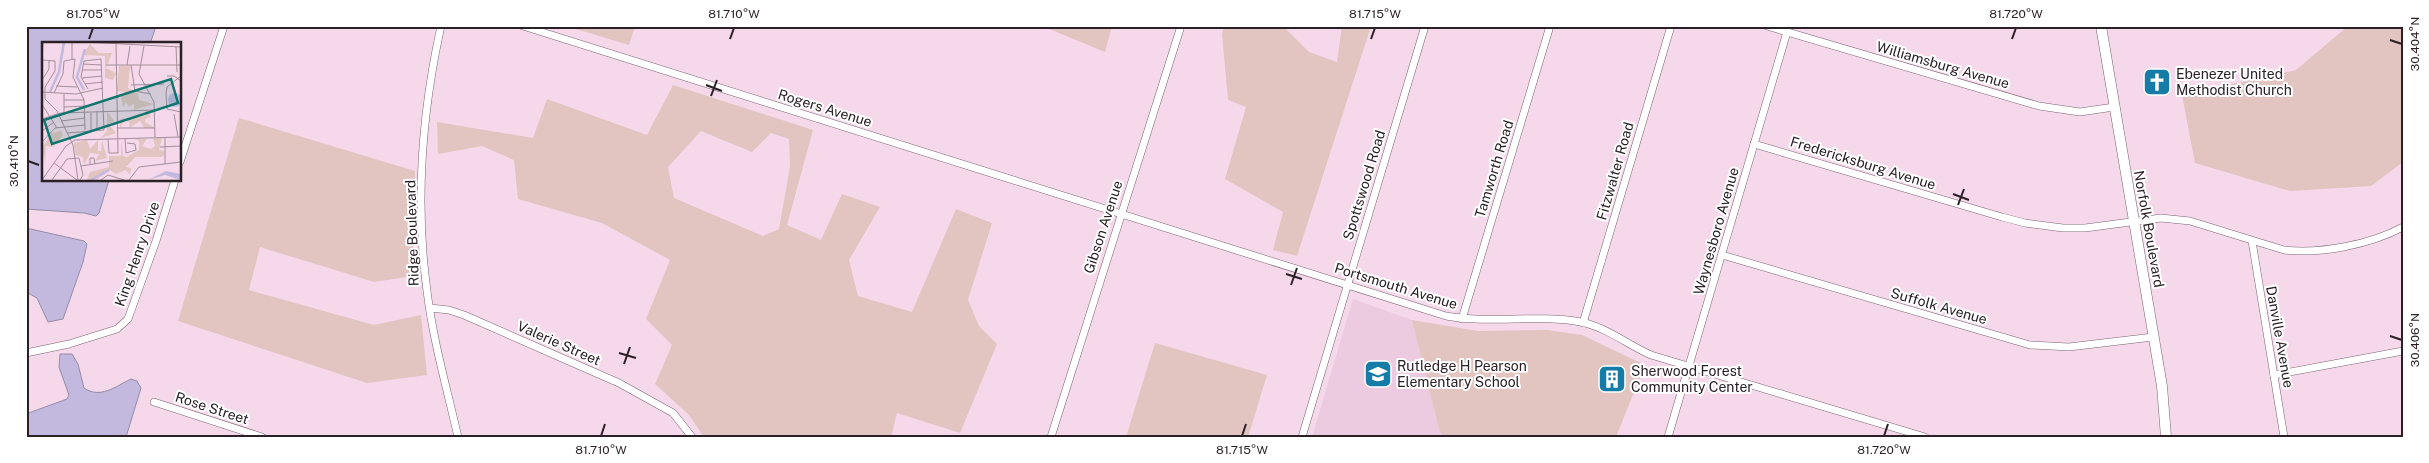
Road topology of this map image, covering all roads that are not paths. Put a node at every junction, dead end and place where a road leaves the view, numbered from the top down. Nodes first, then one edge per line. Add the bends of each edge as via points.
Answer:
1 (224, 26) edge
2 (442, 26) edge
3 (523, 26) edge
4 (1182, 26) edge
5 (1425, 26) edge
6 (1550, 26) edge
7 (1671, 26) edge
8 (1767, 26) edge
9 (2101, 26) edge
10 (1787, 32) junction
11 (2114, 106) junction
12 (1754, 144) junction
13 (181, 159) edge
14 (175, 181) edge
15 (1120, 214) junction
16 (2134, 221) junction
17 (2403, 227) edge
18 (2252, 241) junction
19 (1722, 255) junction
20 (1347, 285) junction
21 (430, 308) junction
22 (1462, 319) junction
23 (1583, 323) junction
24 (2153, 337) junction
25 (2403, 351) edge
26 (27, 353) edge
27 (1688, 367) junction
28 (2274, 375) junction
29 (154, 402) dead end
30 (262, 437) edge
31 (458, 437) edge
32 (692, 437) edge
33 (1051, 437) edge
34 (1302, 437) edge
35 (1668, 437) edge
36 (1925, 437) edge
37 (2166, 437) edge
38 (2284, 437) edge

1 - 13 street
2 - 21 street, Ridge Boulevard via 429,86 422,169 423,258
3 - 15 street, Rogers Avenue
4 - 15 street, Gibson Avenue
5 - 20 street, Spottswood Road
6 - 22 street, Tamworth Road
7 - 23 street, Fitzwalter Road
8 - 10 street, Williamsburg Avenue
9 - 11 street, Norfolk Boulevard
10 - 11 street, Williamsburg Avenue via 2053,110 2080,112
10 - 12 street, Waynesboro Avenue
11 - 16 street, Norfolk Boulevard
12 - 16 street, Fredericksburg Avenue via 2025,223 2085,228
12 - 19 street, Waynesboro Avenue
14 - 26 street, King Henry Drive via 128,319 117,329
15 - 20 street, Portsmouth Avenue
15 - 33 street, Gibson Avenue
16 - 18 street, Fredericksburg Avenue via 2161,218 2190,221
16 - 24 street, Norfolk Boulevard
17 - 18 street, Fredericksburg Avenue via 2360,242 2313,250 2284,250
18 - 28 street, Danville Avenue
19 - 24 street, Suffolk Avenue via 2030,344 2070,347
19 - 27 street, Waynesboro Avenue
20 - 22 street, Portsmouth Avenue
20 - 34 street, Spottswood Road
21 - 31 street, Ridge Boulevard
21 - 32 street, Valerie Street via 464,315 619,383 673,413
22 - 23 street, Portsmouth Avenue via 1544,319
23 - 27 street, Portsmouth Avenue via 1651,356
24 - 37 street, Norfolk Boulevard via 2162,386
25 - 28 street
27 - 35 street, Waynesboro Avenue
27 - 36 street, Portsmouth Avenue
28 - 38 street, Danville Avenue
29 - 30 street, Rose Street

